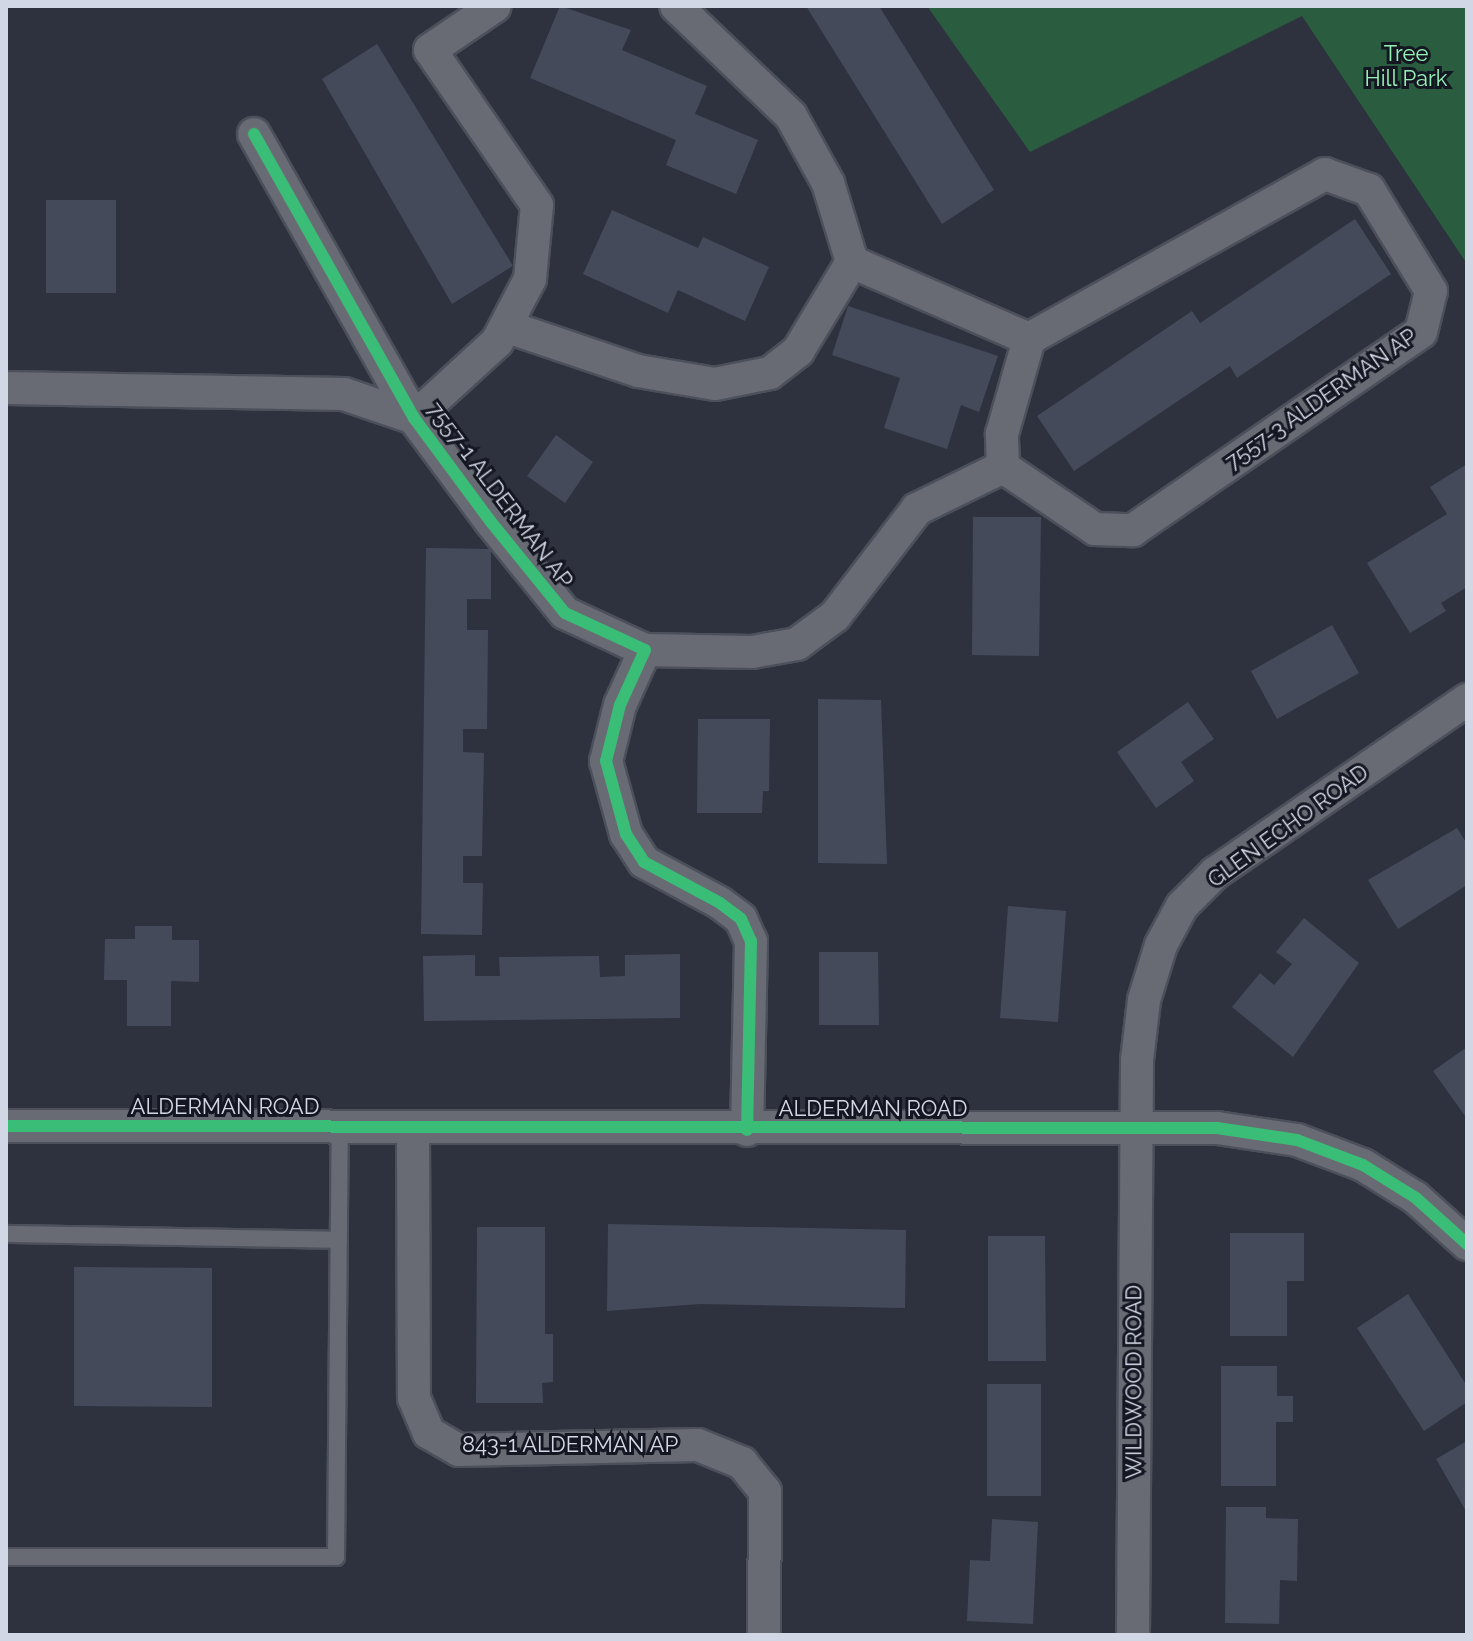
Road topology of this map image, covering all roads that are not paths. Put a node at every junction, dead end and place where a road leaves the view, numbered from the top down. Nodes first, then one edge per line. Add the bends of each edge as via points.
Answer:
1 (495, 6) edge
2 (676, 6) edge
3 (254, 134) dead end
4 (852, 262) junction
5 (508, 327) junction
6 (1029, 339) junction
7 (6, 388) edge
8 (414, 418) junction
9 (1003, 467) junction
10 (645, 650) junction
11 (1467, 700) edge
12 (6, 1126) edge
13 (340, 1128) junction
14 (1135, 1128) junction
15 (413, 1129) junction
16 (747, 1130) junction
17 (1463, 1232) edge
18 (6, 1234) edge
19 (339, 1240) junction
20 (6, 1557) edge
21 (764, 1635) edge
22 (1133, 1635) edge

1 - 5 street via 430,50 537,205 530,279
2 - 4 street via 791,116 828,183
3 - 8 street, 7557-1 ALDERMAN AP
4 - 5 street via 798,351 770,373 715,384 638,371
4 - 6 street
5 - 8 street
6 - 9 street via 1002,434
6 - 9 street, 7557-3 ALDERMAN AP via 1325,174 1369,190 1431,291 1421,332 1133,530 1095,529
7 - 8 street via 344,394
8 - 10 street, 7557-1 ALDERMAN AP via 565,613
9 - 10 street via 917,509 835,616 797,644 752,652
10 - 16 street via 620,705 606,761 626,834 644,862 720,903 741,919 751,941
11 - 14 street, GLEN ECHO ROAD via 1215,873 1182,906 1161,945 1144,1000
12 - 13 street, ALDERMAN ROAD
13 - 15 street, ALDERMAN ROAD
13 - 19 lane
14 - 16 street, ALDERMAN ROAD
14 - 17 street, ALDERMAN ROAD via 1217,1128 1297,1140 1363,1165
14 - 22 street, WILDWOOD ROAD
15 - 16 street, ALDERMAN ROAD
15 - 21 street, 843-1 ALDERMAN AP via 414,1398 429,1433 459,1450 698,1445 742,1463 765,1491
18 - 19 lane
19 - 20 lane via 336,1557

